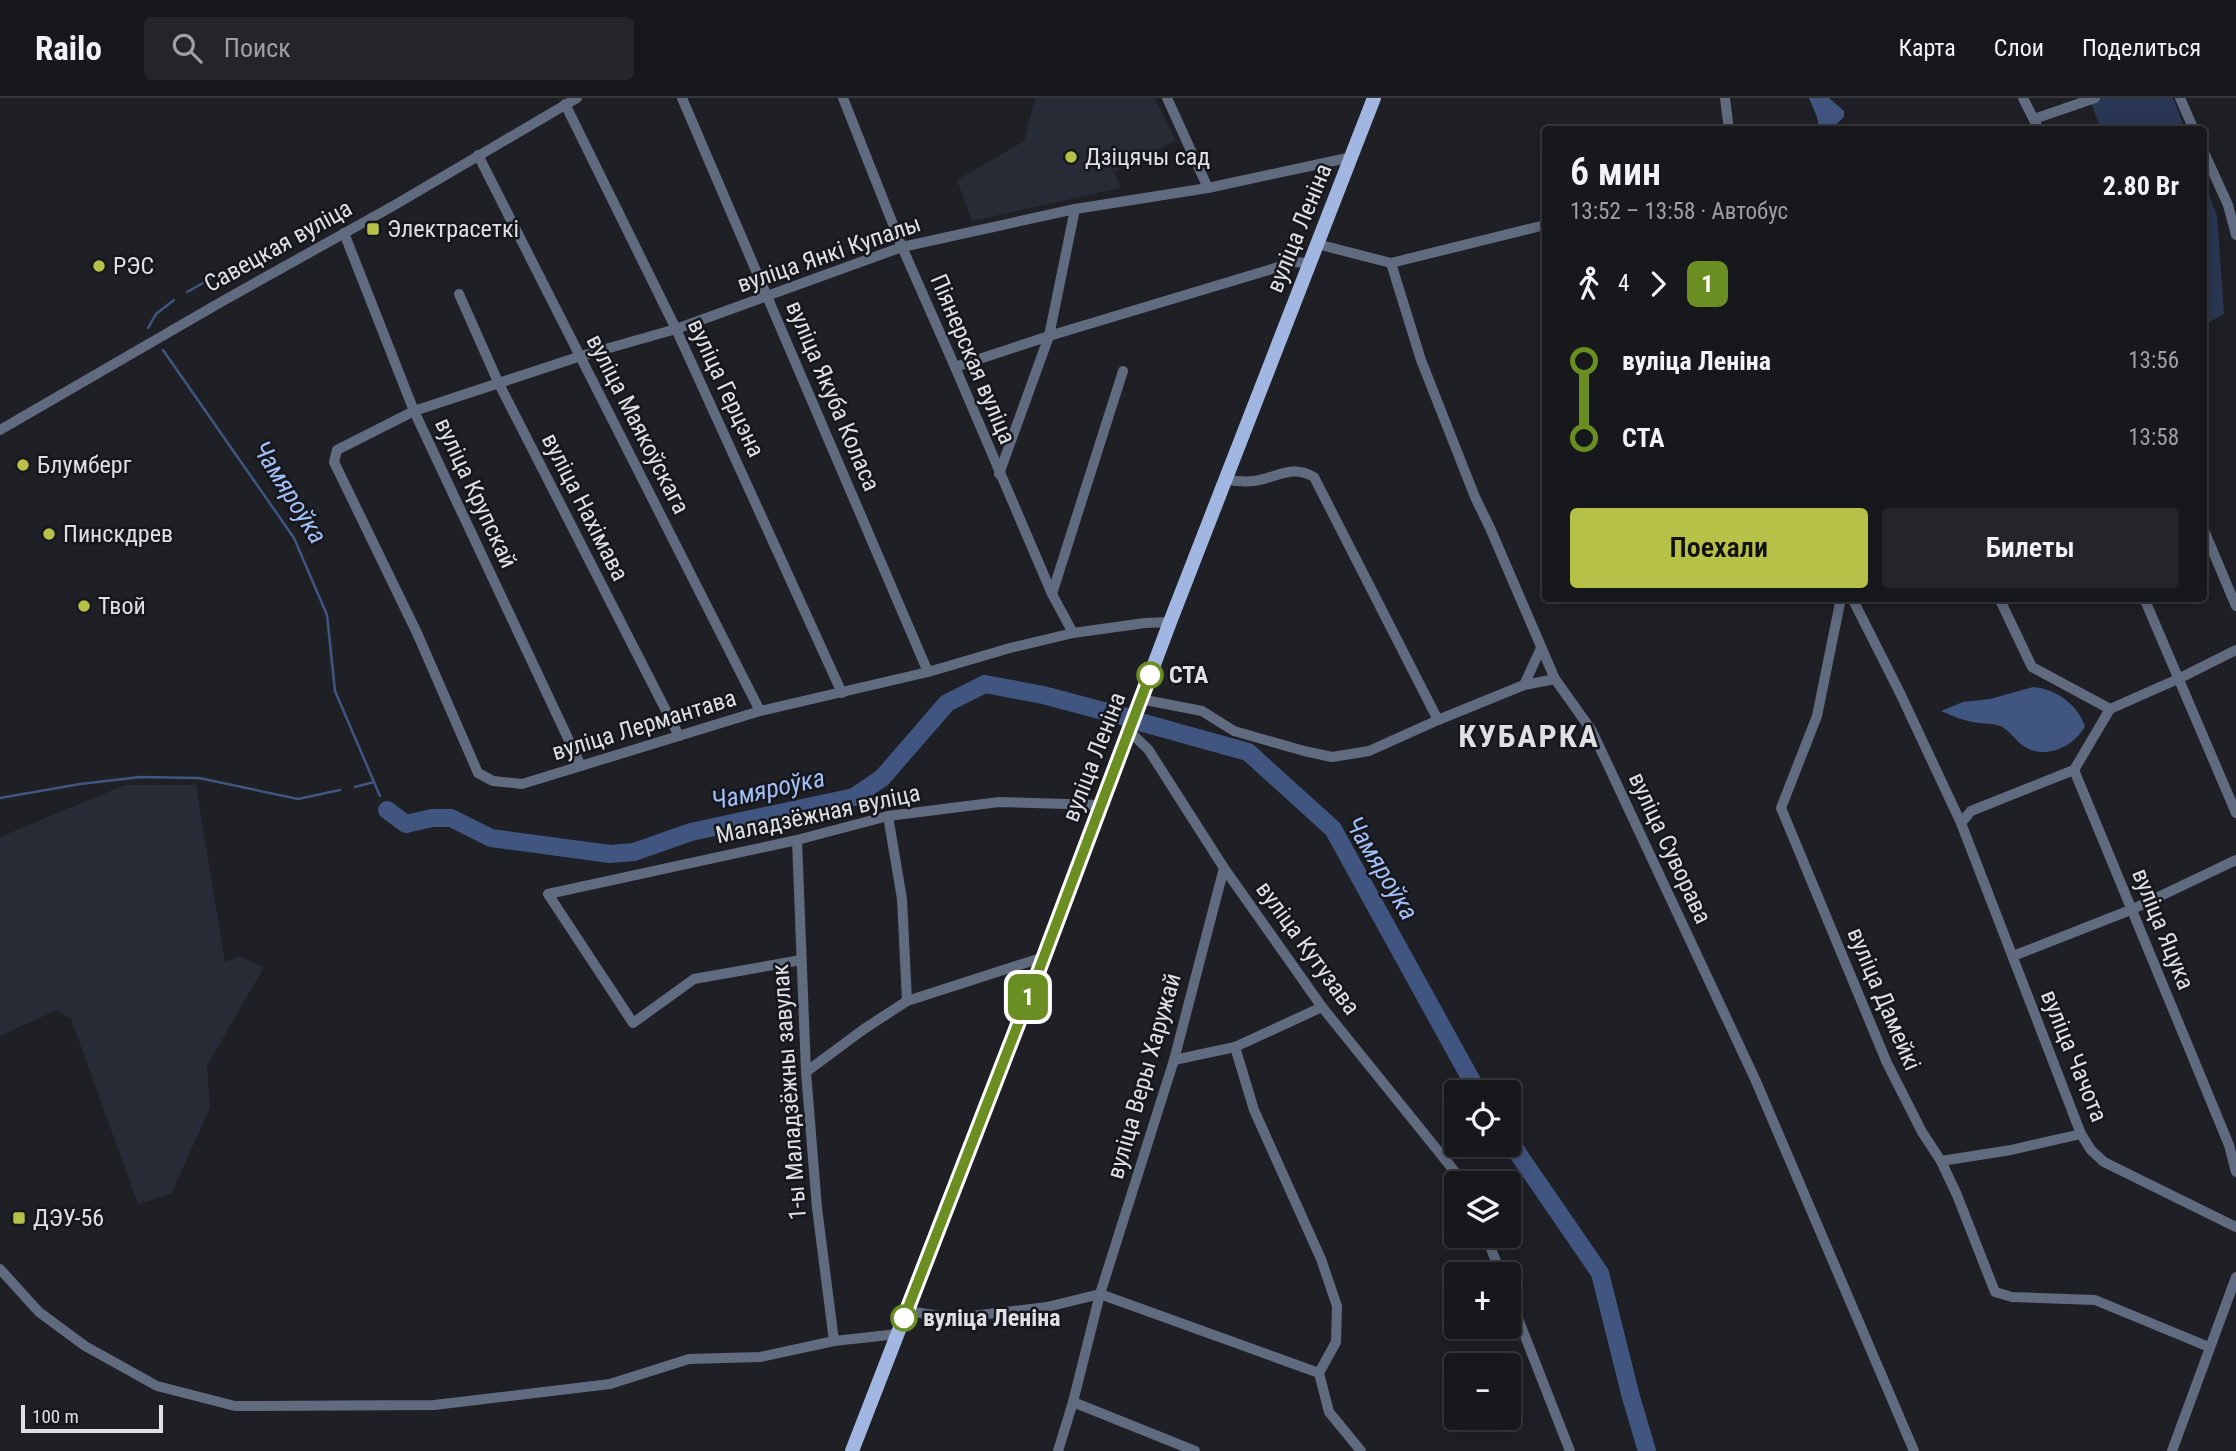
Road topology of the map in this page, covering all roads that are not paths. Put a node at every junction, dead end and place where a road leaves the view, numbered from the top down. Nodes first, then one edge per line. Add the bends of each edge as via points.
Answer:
1 (577, 98) edge
2 (682, 98) edge
3 (843, 98) edge
4 (1167, 98) edge
5 (1374, 98) edge
6 (1725, 98) edge
7 (2023, 98) edge
8 (2095, 98) edge
9 (2180, 98) edge
10 (565, 104) junction
11 (2036, 124) edge
12 (1728, 126) edge
13 (2192, 126) edge
14 (478, 155) junction
15 (1352, 157) junction
16 (2207, 159) edge
17 (1208, 188) junction
18 (1075, 209) junction
19 (1542, 226) edge
20 (344, 233) junction
21 (2236, 235) edge
22 (1317, 244) junction
23 (902, 247) junction
24 (1310, 263) junction
25 (1391, 263) junction
26 (459, 294) dead end
27 (768, 296) junction
28 (676, 330) junction
29 (1049, 336) junction
30 (581, 356) junction
31 (956, 367) junction
32 (1123, 371) dead end
33 (499, 384) junction
34 (414, 411) junction
35 (0, 430) edge
36 (337, 450) joint
37 (999, 474) junction
38 (1225, 480) junction
39 (2207, 537) edge
40 (1052, 594) junction
41 (1840, 602) edge
42 (1854, 602) edge
43 (2002, 602) edge
44 (2146, 602) edge
45 (2236, 606) edge
46 (1170, 622) junction
47 (1073, 633) junction
48 (1541, 648) junction
49 (2236, 650) edge
50 (928, 672) junction
51 (1555, 679) junction
52 (2178, 679) junction
53 (1524, 685) junction
54 (842, 693) junction
55 (1140, 699) junction
56 (2110, 709) junction
57 (760, 711) junction
58 (1438, 720) junction
59 (1128, 730) junction
60 (679, 736) junction
61 (581, 766) junction
62 (2074, 770) junction
63 (1101, 805) junction
64 (2236, 813) edge
65 (888, 816) junction
66 (1961, 823) junction
67 (797, 840) junction
68 (2236, 860) edge
69 (1224, 868) junction
70 (2133, 909) junction
71 (2013, 956) junction
72 (1044, 957) junction
73 (801, 960) junction
74 (907, 1001) junction
75 (1322, 1007) junction
76 (1235, 1047) junction
77 (1174, 1060) junction
78 (806, 1072) junction
79 (2081, 1134) junction
80 (1941, 1161) junction
81 (1454, 1171) edge
82 (2236, 1172) edge
83 (2236, 1227) edge
84 (0, 1269) edge
85 (2235, 1284) edge
86 (1100, 1294) junction
87 (907, 1311) junction
88 (1521, 1326) edge
89 (898, 1334) junction
90 (834, 1340) junction
91 (2209, 1347) junction
92 (1319, 1373) junction
93 (1073, 1402) junction
94 (2176, 1449) edge
95 (852, 1451) edge
96 (1058, 1451) edge
97 (1195, 1451) edge
98 (1361, 1451) edge
99 (1570, 1451) edge
100 (1914, 1451) edge

1 - 10 street, Савецкая вуліца
2 - 27 street, вуліца Якуба Коласа
3 - 23 street, Піянерская вуліца
4 - 17 street
5 - 15 main road, вуліца Леніна
6 - 12 street
7 - 11 street
8 - 11 street
9 - 13 street
10 - 14 street, Савецкая вуліца
10 - 28 street, вуліца Герцэна
14 - 20 street, Савецкая вуліца
14 - 30 street, вуліца Маякоўскага
15 - 17 street, вуліца Янкі Купалы
15 - 22 main road, вуліца Леніна
16 - 21 street
17 - 18 street, вуліца Янкі Купалы
18 - 23 street, вуліца Янкі Купалы
18 - 29 street
19 - 25 street
20 - 34 street, вуліца Крупскай
20 - 35 street, Савецкая вуліца
22 - 24 main road, вуліца Леніна
22 - 25 street
23 - 27 street, вуліца Янкі Купалы
23 - 31 street, Піянерская вуліца
24 - 29 street via 1295,262
24 - 38 main road, вуліца Леніна
25 - 48 street, вуліца Суворава via 1421,360
26 - 33 street, вуліца Нахімава
27 - 28 street, вуліца Янкі Купалы
27 - 50 street, вуліца Якуба Коласа
28 - 30 street, вуліца Янкі Купалы
28 - 54 street, вуліца Герцэна
29 - 31 street
29 - 37 street
30 - 33 street, вуліца Янкі Купалы
30 - 57 street, вуліца Маякоўскага
31 - 37 street, Піянерская вуліца
32 - 40 street
33 - 34 street, вуліца Янкі Купалы
33 - 60 street, вуліца Нахімава
34 - 36 street, вуліца Янкі Купалы
34 - 61 street, вуліца Крупскай
36 - 61 street, вуліца Лермантава via 334,462 478,773 493,781 522,784
37 - 40 street, Піянерская вуліца
38 - 46 main road, вуліца Леніна
38 - 58 street via 1252,481 1292,471 1314,477
39 - 45 street
40 - 47 street, Піянерская вуліца
41 - 80 street, вуліца Дамейкі via 1817,716 1781,808 1887,1063
42 - 66 street, вуліца Чачота
43 - 56 street via 2032,667
44 - 52 street
46 - 47 street, вуліца Лермантава
46 - 55 main road, вуліца Леніна
47 - 50 street, вуліца Лермантава
48 - 51 street, вуліца Суворава
48 - 53 street
49 - 52 street
50 - 54 street, вуліца Лермантава
51 - 53 street
51 - 100 street, вуліца Суворава via 1592,731 1749,1067
52 - 56 street
52 - 64 street
53 - 58 street
54 - 57 street, вуліца Лермантава
55 - 58 street via 1202,711 1234,731 1332,757 1369,751
55 - 59 main road, вуліца Леніна
56 - 62 street
57 - 60 street, вуліца Лермантава
59 - 63 main road, вуліца Леніна
59 - 69 street, вуліца Кутузава via 1148,749
60 - 61 street, вуліца Лермантава
62 - 66 street via 1971,811
62 - 70 street, вуліца Яцука
63 - 65 street, Маладзёжная вуліца via 999,802
63 - 72 main road, вуліца Леніна
65 - 67 street, Маладзёжная вуліца
65 - 74 street via 902,899
66 - 71 street, вуліца Чачота
67 - 73 street, 1-ы Маладзёжны завулак
67 - 73 street, Маладзёжная вуліца via 548,894 633,1023 694,979
68 - 70 street
69 - 75 street, вуліца Кутузава
69 - 77 street, вуліца Веры Харужай
70 - 71 street
70 - 82 street, вуліца Яцука
71 - 79 street, вуліца Чачота
72 - 74 street
72 - 87 main road, вуліца Леніна
73 - 78 street, 1-ы Маладзёжны завулак
74 - 78 street
75 - 76 street
75 - 81 street, вуліца Кутузава
76 - 77 street
76 - 92 street via 1254,1110 1321,1259 1337,1306 1336,1342
77 - 86 street, вуліца Веры Харужай
78 - 90 street, 1-ы Маладзёжны завулак
79 - 80 street
79 - 83 street, вуліца Чачота via 2104,1162
80 - 91 street, вуліца Дамейкі via 1995,1292 2012,1297 2095,1300
84 - 90 street via 39,1312 85,1346 157,1386 235,1405 434,1405 610,1384 689,1359 760,1357
85 - 91 street
86 - 87 street via 1047,1307 954,1318
86 - 92 street
86 - 93 street, вуліца Веры Харужай
87 - 89 main road, вуліца Леніна
88 - 99 street
89 - 90 street
89 - 95 main road, вуліца Леніна
91 - 94 street
92 - 98 street via 1329,1412
93 - 96 street, вуліца Веры Харужай
93 - 97 street

